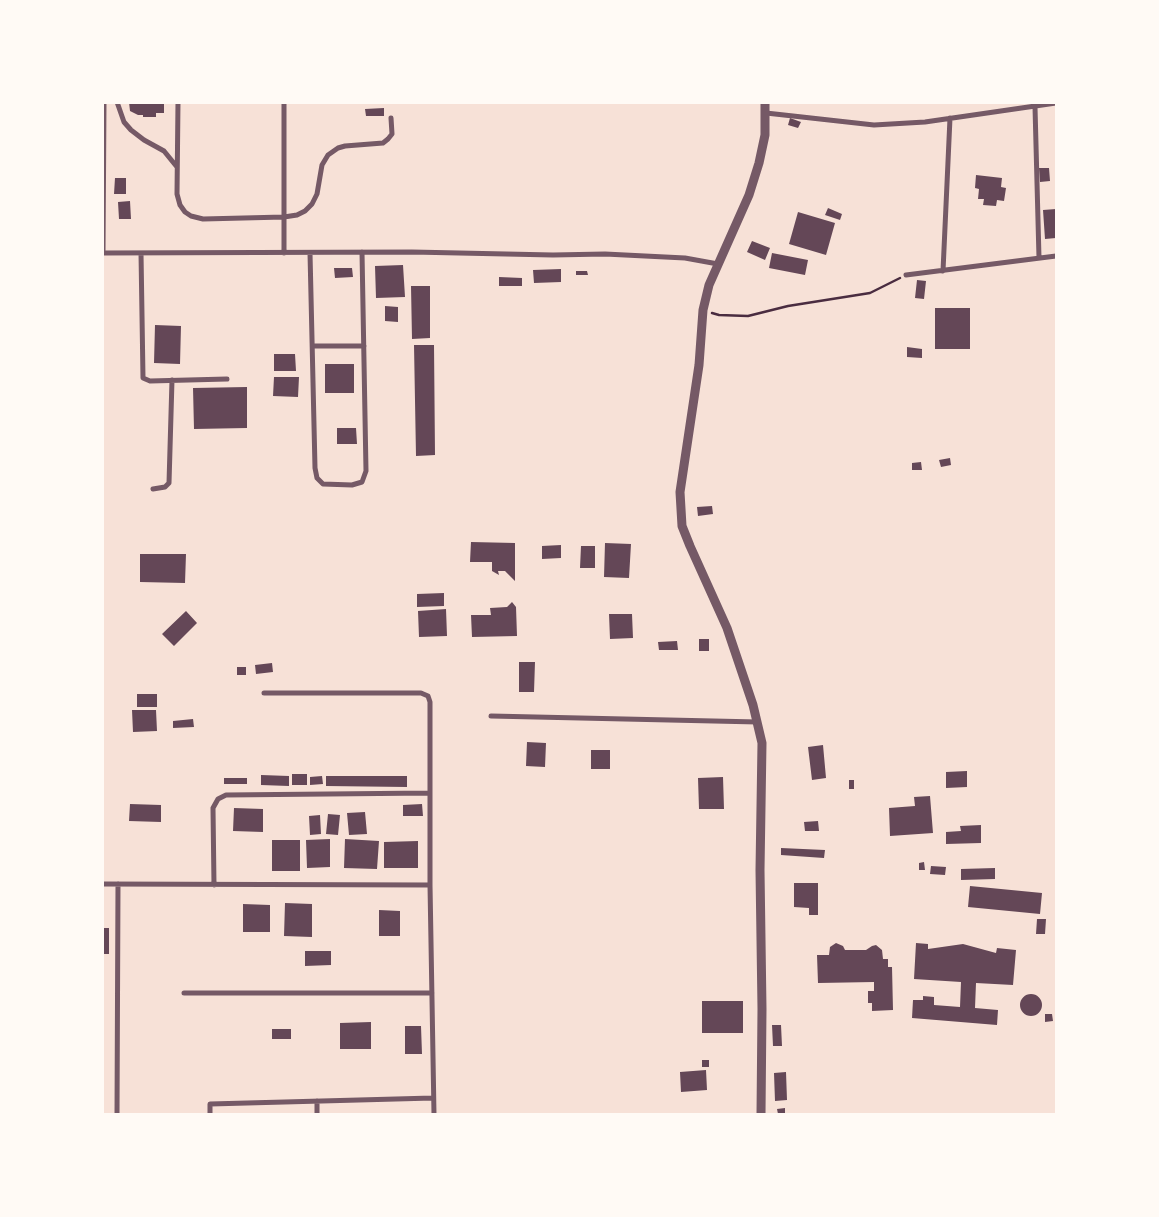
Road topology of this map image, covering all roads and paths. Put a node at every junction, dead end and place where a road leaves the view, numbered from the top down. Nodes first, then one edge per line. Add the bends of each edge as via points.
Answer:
1 (104, 102) edge
2 (118, 102) edge
3 (178, 102) edge
4 (284, 102) edge
5 (765, 102) edge
6 (1056, 103) edge
7 (1035, 106) junction
8 (766, 113) junction
9 (391, 118) dead end
10 (950, 118) junction
11 (177, 168) junction
12 (284, 217) junction
13 (362, 252) junction
14 (103, 253) edge
15 (142, 253) junction
16 (284, 253) junction
17 (310, 253) junction
18 (1056, 256) edge
19 (1039, 258) junction
20 (718, 264) junction
21 (943, 271) junction
22 (906, 275) joint
23 (704, 310) junction
24 (313, 346) junction
25 (364, 346) junction
26 (227, 378) dead end
27 (172, 380) junction
28 (153, 489) dead end
29 (264, 693) dead end
30 (491, 716) dead end
31 (758, 722) junction
32 (430, 793) junction
33 (102, 884) edge
34 (118, 884) junction
35 (214, 884) junction
36 (430, 885) junction
37 (184, 993) dead end
38 (432, 993) junction
39 (433, 1098) junction
40 (317, 1101) junction
41 (116, 1114) edge
42 (210, 1114) edge
43 (317, 1114) edge
44 (434, 1114) edge
45 (761, 1114) edge

1 - 14 street
2 - 11 street via 124,122 131,130 164,151
3 - 11 street
4 - 12 street
5 - 8 street
6 - 7 street
7 - 10 street
7 - 19 street
8 - 10 street via 874,125
8 - 20 street via 759,163
9 - 12 street via 392,134 388,140 345,146 328,155 312,204 297,215
10 - 21 street
11 - 12 street via 180,205 192,216
12 - 16 street
13 - 17 street
13 - 20 street via 605,254 685,258
13 - 25 street
14 - 15 street
15 - 16 street
15 - 27 street via 143,378 150,381
16 - 17 street
17 - 24 street
18 - 19 street
19 - 21 street
20 - 23 street
21 - 22 street
22 - 23 path via 870,293 748,316 719,316
23 - 31 street via 680,492 682,526 726,628
24 - 25 street
24 - 25 street via 315,468 317,478 323,484 362,482 366,471
26 - 27 street
27 - 28 street via 169,483
29 - 32 street via 410,692 428,696
30 - 31 street
31 - 45 street via 762,743
32 - 35 street via 226,795 218,799 213,808
32 - 36 street
33 - 34 street
34 - 35 street
34 - 41 street
35 - 36 street
36 - 38 street
37 - 38 street
38 - 39 street
39 - 40 street
39 - 44 street
40 - 42 street via 210,1104
40 - 43 street

